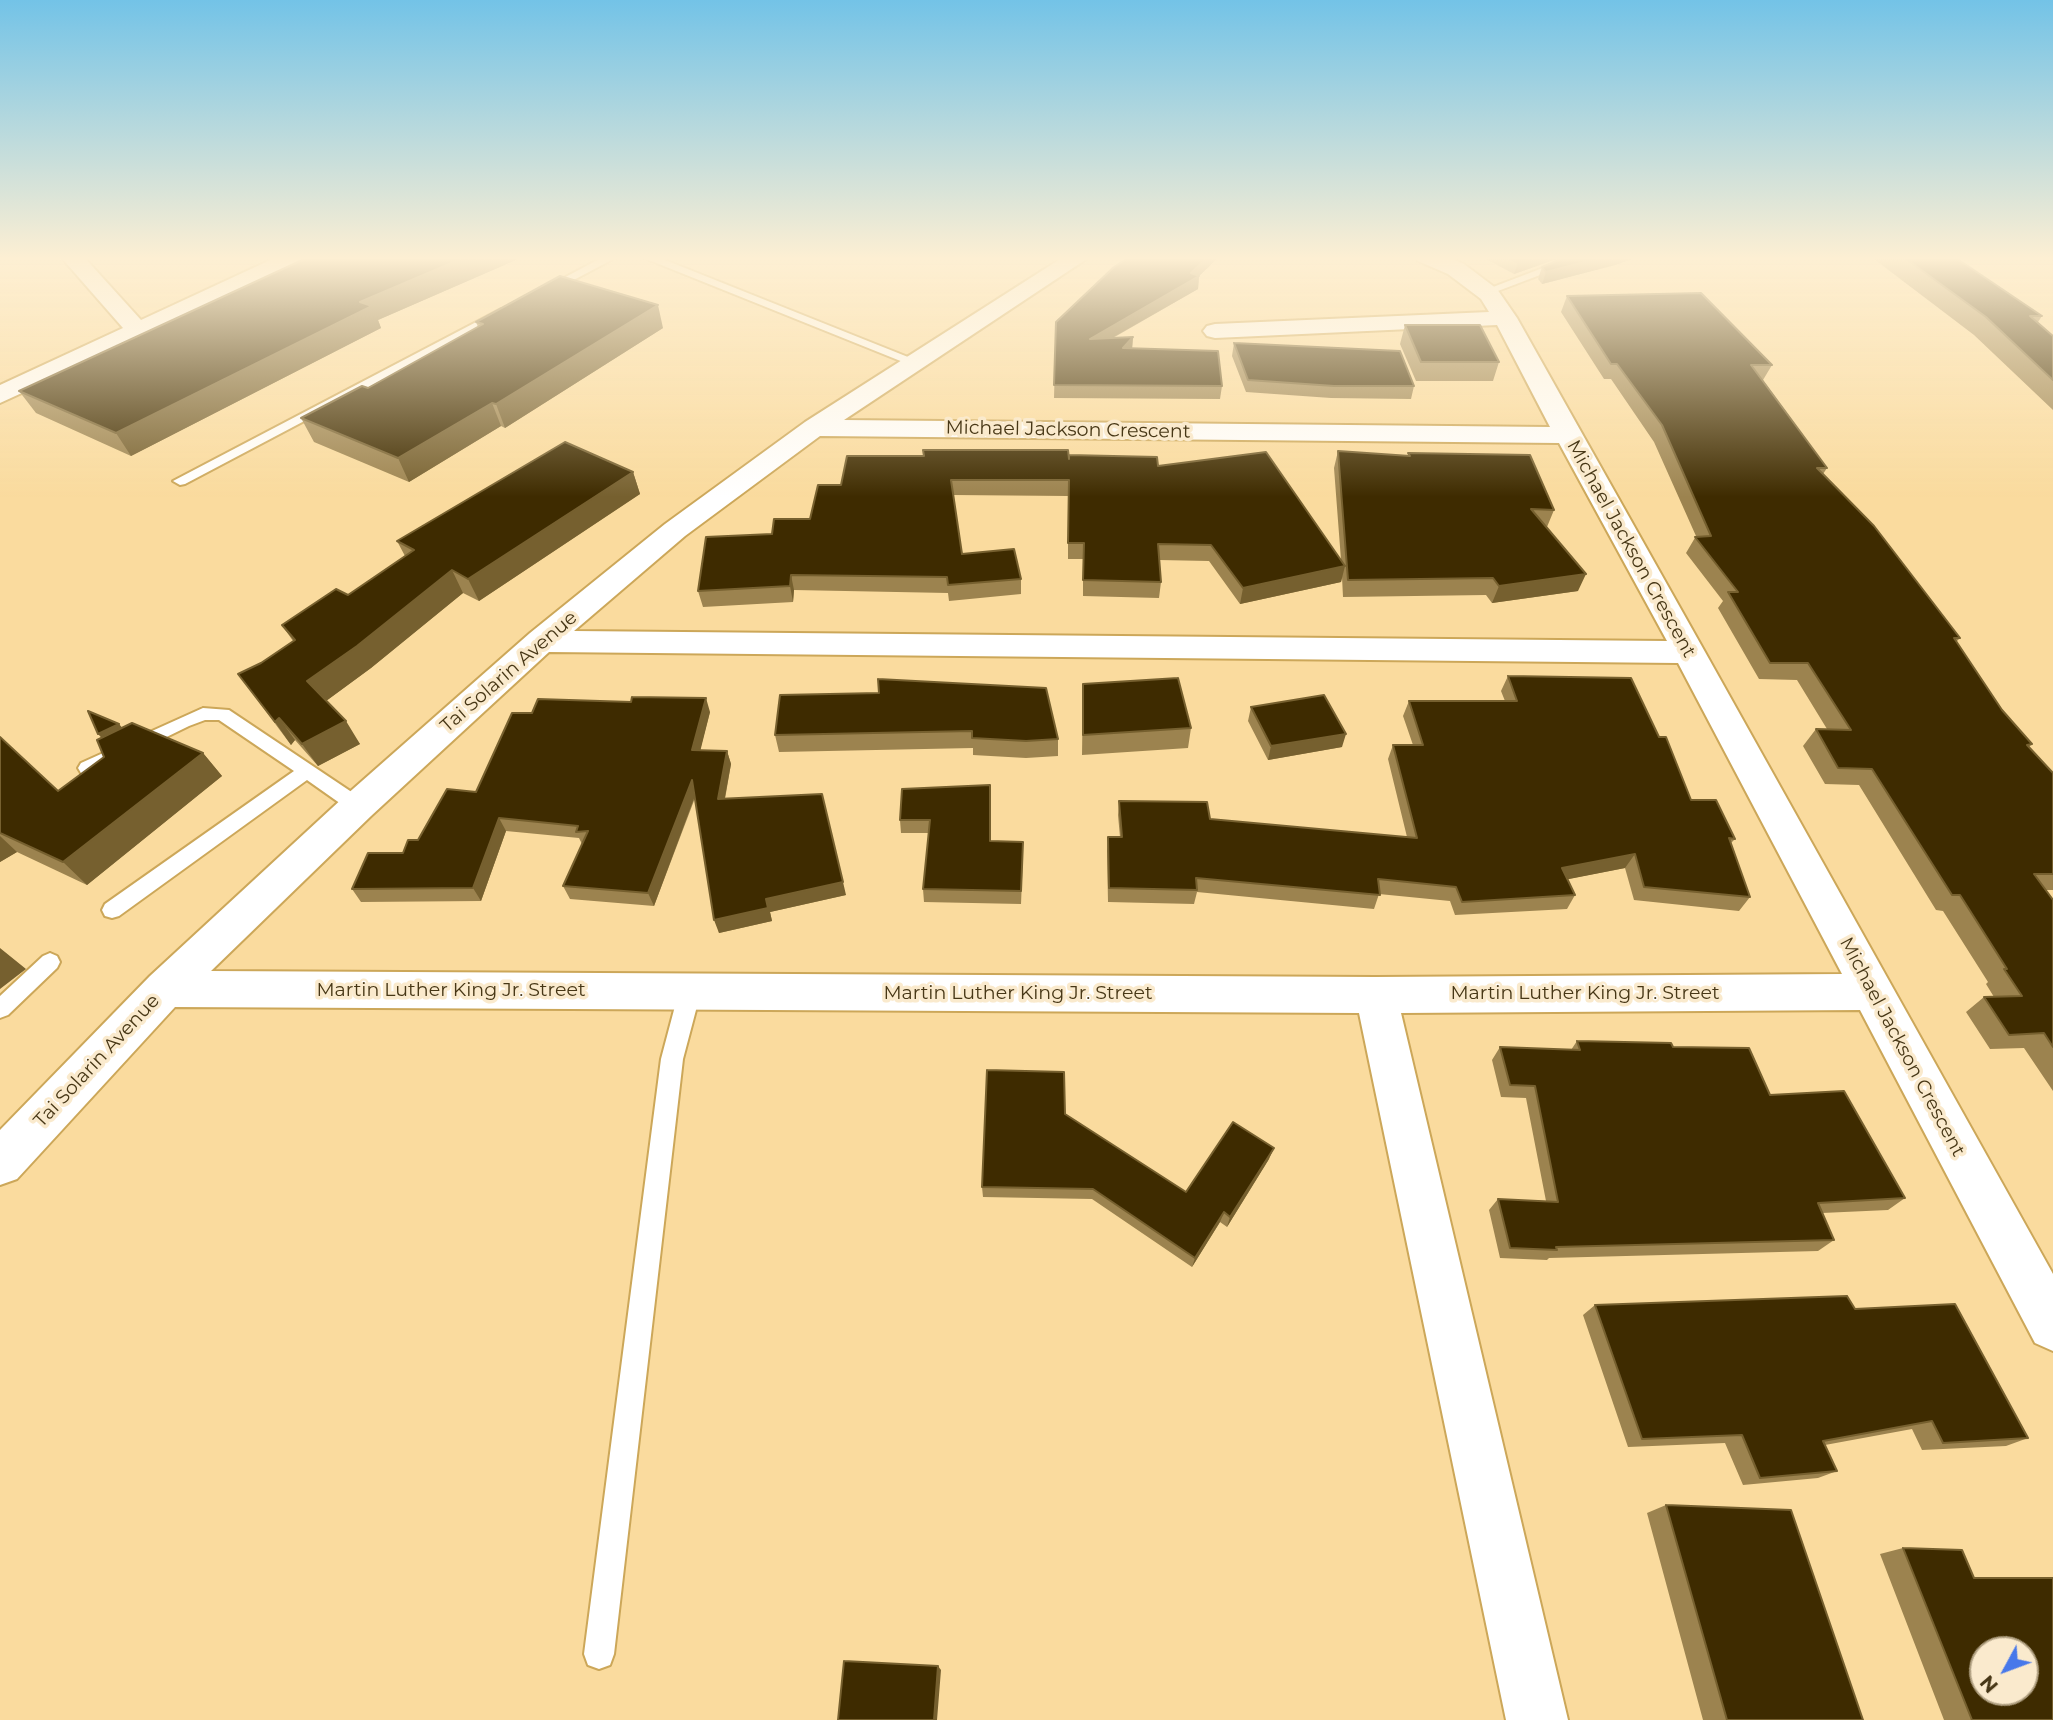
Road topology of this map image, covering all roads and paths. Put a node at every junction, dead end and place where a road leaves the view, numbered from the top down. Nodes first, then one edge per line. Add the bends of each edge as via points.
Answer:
1 (127, 336) edge
2 (458, 336) edge
3 (849, 336) edge
4 (958, 336) edge
5 (1515, 336) edge
6 (917, 363) junction
7 (0, 395) edge
8 (814, 428) junction
9 (1568, 435) junction
10 (180, 481) dead end
11 (541, 641) junction
12 (1689, 652) junction
13 (87, 768) edge
14 (307, 771) junction
15 (358, 806) junction
16 (112, 910) dead end
17 (50, 962) dead end
18 (165, 989) junction
19 (690, 991) junction
20 (1871, 992) junction
21 (1376, 995) junction
22 (0, 1009) edge
23 (7, 1145) edge
24 (2053, 1325) edge
25 (599, 1654) dead end
26 (1537, 1720) edge

1 - 7 street
2 - 10 lane
3 - 6 lane
4 - 6 street, Tai Solarin Avenue
5 - 9 street
6 - 8 street, Tai Solarin Avenue
8 - 9 street, Michael Jackson Crescent
8 - 11 street, Tai Solarin Avenue via 675,530
9 - 12 street, Michael Jackson Crescent
11 - 12 street
11 - 15 street, Tai Solarin Avenue
12 - 20 street, Michael Jackson Crescent
13 - 14 lane via 203,714 223,714
14 - 15 lane
14 - 16 lane
15 - 18 street, Tai Solarin Avenue
17 - 22 lane
18 - 19 street, Martin Luther King Jr. Street
18 - 23 street, Tai Solarin Avenue
19 - 21 street, Martin Luther King Jr. Street
19 - 25 lane via 672,1059
20 - 21 street, Martin Luther King Jr. Street
20 - 24 street, Michael Jackson Crescent
21 - 26 street

